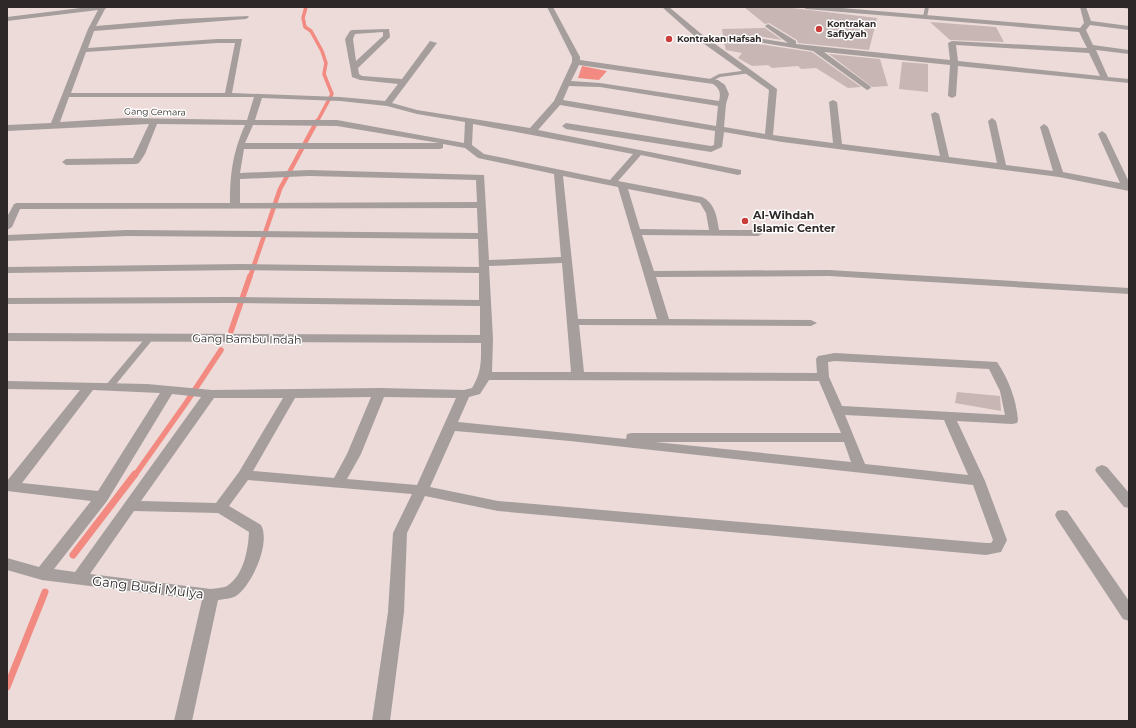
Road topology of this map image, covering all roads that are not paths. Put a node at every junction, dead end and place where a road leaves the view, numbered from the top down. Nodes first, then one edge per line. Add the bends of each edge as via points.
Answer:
1 (103, 7) edge
2 (550, 7) edge
3 (665, 7) edge
4 (806, 7) edge
5 (927, 7) edge
6 (1083, 7) edge
7 (1126, 7) edge
8 (1129, 7) edge
9 (853, 9) edge
10 (246, 17) dead end
11 (925, 17) junction
12 (7, 19) edge
13 (1088, 23) junction
14 (768, 26) dead end
15 (1129, 28) edge
16 (91, 29) junction
17 (1082, 30) junction
18 (703, 39) junction
19 (433, 43) dead end
20 (799, 48) junction
21 (815, 49) junction
22 (1092, 49) junction
23 (83, 50) junction
24 (1129, 52) edge
25 (576, 62) junction
26 (954, 63) junction
27 (355, 66) junction
28 (749, 72) junction
29 (1105, 79) junction
30 (709, 81) junction
31 (1129, 81) edge
32 (404, 82) junction
33 (566, 83) junction
34 (867, 88) dead end
35 (66, 95) junction
36 (228, 95) junction
37 (259, 95) junction
38 (952, 96) dead end
39 (558, 102) junction
40 (833, 102) dead end
41 (387, 104) junction
42 (722, 104) junction
43 (935, 114) dead end
44 (469, 120) junction
45 (992, 121) dead end
46 (154, 122) junction
47 (250, 123) junction
48 (55, 124) junction
49 (566, 126) dead end
50 (1044, 127) dead end
51 (7, 128) edge
52 (721, 128) junction
53 (532, 131) junction
54 (1102, 134) dead end
55 (769, 137) junction
56 (447, 143) junction
57 (240, 146) junction
58 (468, 146) junction
59 (838, 146) junction
60 (638, 153) junction
61 (945, 159) junction
62 (66, 162) dead end
63 (481, 166) junction
64 (1002, 166) junction
65 (558, 172) junction
66 (738, 172) dead end
67 (1059, 174) junction
68 (235, 176) junction
69 (617, 184) junction
70 (1128, 188) edge
71 (235, 205) junction
72 (482, 205) junction
73 (7, 227) edge
74 (636, 232) junction
75 (715, 232) junction
76 (758, 233) dead end
77 (483, 236) junction
78 (7, 238) edge
79 (566, 260) junction
80 (484, 266) junction
81 (7, 270) edge
82 (649, 274) junction
83 (1129, 291) edge
84 (7, 301) edge
85 (485, 303) junction
86 (572, 322) junction
87 (664, 322) junction
88 (811, 323) dead end
89 (7, 337) edge
90 (150, 338) junction
91 (487, 339) junction
92 (485, 376) junction
93 (578, 377) junction
94 (823, 378) junction
95 (7, 385) edge
96 (90, 386) junction
97 (109, 387) junction
98 (176, 390) junction
99 (380, 392) junction
100 (204, 393) junction
101 (464, 394) junction
102 (291, 395) junction
103 (837, 410) junction
104 (949, 417) junction
105 (448, 426) junction
106 (570, 437) junction
107 (849, 438) junction
108 (860, 469) junction
109 (1102, 470) dead end
110 (244, 474) junction
111 (978, 481) junction
112 (338, 483) junction
113 (9, 486) edge
114 (421, 490) junction
115 (102, 497) junction
116 (1129, 503) edge
117 (130, 506) junction
118 (220, 508) junction
119 (1062, 515) dead end
120 (7, 564) edge
121 (42, 574) junction
122 (78, 579) junction
123 (211, 595) junction
124 (1129, 614) edge
125 (183, 721) edge
126 (381, 721) edge

1 - 12 street
1 - 16 street
2 - 25 street via 576,57
3 - 18 street
4 - 9 street
5 - 11 lane
6 - 13 street
7 - 8 street
9 - 11 street
10 - 16 street
11 - 17 street
13 - 15 street
13 - 17 street
14 - 20 street
16 - 23 street
17 - 22 street
18 - 20 street via 758,40
18 - 28 street
19 - 32 street
20 - 21 street
21 - 26 street
21 - 34 street
22 - 24 street
22 - 26 street via 953,42 951,43
22 - 29 street
23 - 35 street
23 - 36 street via 238,41
25 - 30 street
25 - 33 street
26 - 29 street
26 - 38 street
27 - 27 street via 386,37 387,30 352,32 348,39
27 - 32 street via 355,75 358,77
28 - 30 lane via 719,76
28 - 55 street via 773,89
29 - 31 street
30 - 42 street via 722,87 725,94
32 - 41 street
33 - 39 street
33 - 42 street via 600,85
35 - 36 street
35 - 48 street
36 - 37 street
37 - 41 street
37 - 47 street
39 - 52 street
39 - 53 street
40 - 59 street
41 - 44 street via 417,112
42 - 52 street
43 - 61 street
44 - 53 street
44 - 58 street
45 - 64 street
46 - 47 street, Gang Cemara
46 - 48 street, Gang Cemara
46 - 62 street via 136,161
47 - 56 street, Gang Cemara via 337,123
47 - 57 street
48 - 51 street, Gang Cemara
49 - 52 street via 712,149 718,147
50 - 67 street
52 - 55 street
53 - 60 street
54 - 70 street
55 - 59 street
56 - 57 street via 432,147
56 - 58 street, Gang Cemara
57 - 68 street
58 - 63 street
59 - 61 street
60 - 66 street
60 - 69 street
61 - 64 street
63 - 65 street
63 - 68 street
63 - 72 street
64 - 67 street
65 - 69 street
65 - 79 street
67 - 70 street
68 - 71 street
69 - 74 street
69 - 75 street via 704,200
71 - 72 street
71 - 73 street via 13,204
72 - 77 street
74 - 75 street
74 - 82 street
75 - 76 street
77 - 78 street via 128,234
77 - 80 street
79 - 80 street
79 - 86 street
80 - 81 street via 242,266
80 - 85 street
82 - 83 street via 829,273
82 - 87 street
84 - 85 street
85 - 91 street
86 - 87 street
86 - 93 street
87 - 88 street
89 - 90 street, Gang Bambu Indah
90 - 91 street, Gang Bambu Indah
90 - 97 lane
91 - 92 street
92 - 93 street
92 - 101 street via 476,391
93 - 94 street
94 - 103 street
94 - 104 street via 822,360 830,357 993,365 1002,380 1012,420
95 - 96 street
96 - 97 street
96 - 113 street
97 - 98 street
98 - 100 street
98 - 115 street
99 - 101 street
99 - 102 street
99 - 112 street via 354,454
100 - 102 street
100 - 117 street
101 - 105 street
102 - 110 street
103 - 104 street
103 - 107 street
104 - 111 street
105 - 106 street
105 - 114 street via 437,458
106 - 107 street
106 - 108 street
107 - 108 street
108 - 111 street
109 - 116 street
110 - 112 street
110 - 118 street
111 - 114 street via 1000,540 998,546 993,549 498,506
112 - 114 street
113 - 115 street
114 - 126 street via 400,533 396,612
115 - 121 street
117 - 118 street
117 - 122 street
118 - 123 street via 256,529 255,551 241,584 230,592
119 - 124 street
120 - 121 street, Gang Budi Mulya
121 - 122 street, Gang Budi Mulya
122 - 123 street, Gang Budi Mulya
123 - 125 street, Gang Budi Mulya

